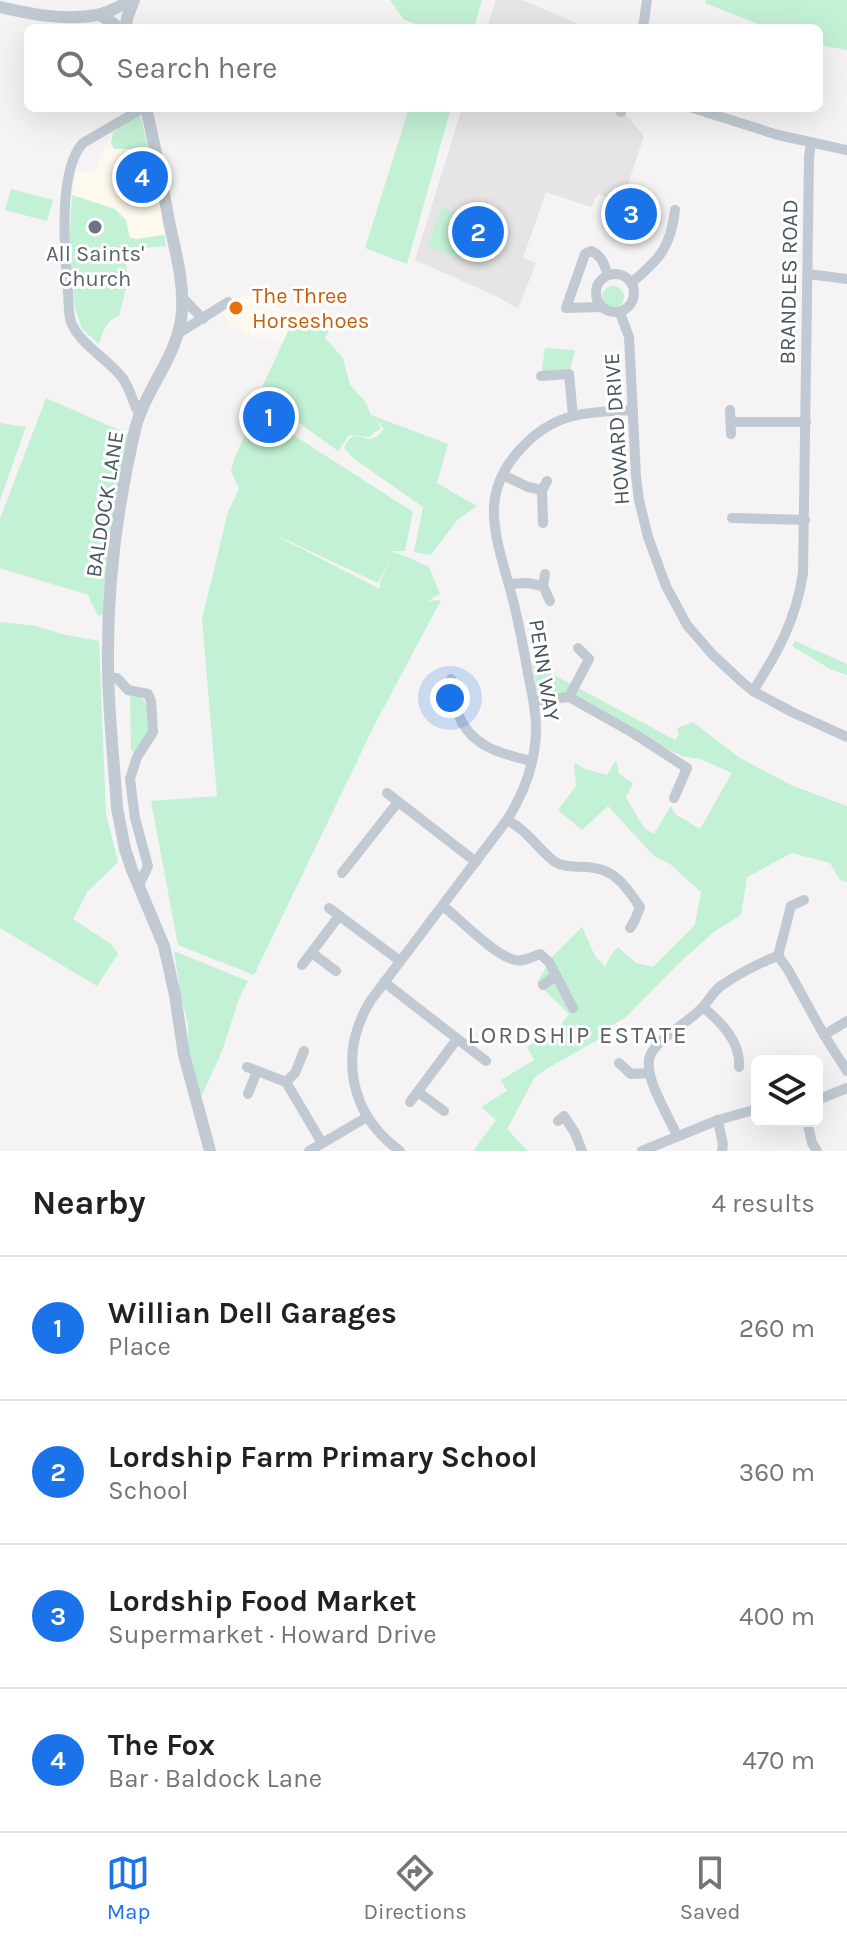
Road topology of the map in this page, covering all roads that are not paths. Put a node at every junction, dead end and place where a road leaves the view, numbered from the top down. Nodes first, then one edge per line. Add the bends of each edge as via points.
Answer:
1 (134, 0) edge
2 (645, 0) edge
3 (0, 7) edge
4 (100, 15) junction
5 (114, 24) edge
6 (126, 24) edge
7 (643, 24) edge
8 (138, 112) edge
9 (146, 112) edge
10 (704, 112) edge
11 (811, 143) junction
12 (847, 150) edge
13 (675, 210) dead end
14 (808, 274) junction
15 (608, 275) junction
16 (847, 279) edge
17 (631, 283) junction
18 (182, 297) junction
19 (228, 302) dead end
20 (602, 307) junction
21 (620, 313) junction
22 (203, 319) junction
23 (179, 333) junction
24 (541, 376) dead end
25 (129, 388) junction
26 (151, 392) junction
27 (633, 410) junction
28 (139, 414) junction
29 (573, 416) junction
30 (806, 422) junction
31 (731, 434) dead end
32 (503, 475) junction
33 (732, 518) dead end
34 (746, 518) junction
35 (805, 520) junction
36 (543, 523) dead end
37 (746, 531) dead end
38 (545, 574) dead end
39 (509, 584) junction
40 (543, 586) junction
41 (550, 601) dead end
42 (578, 648) dead end
43 (109, 678) junction
44 (451, 679) dead end
45 (753, 691) junction
46 (569, 697) junction
47 (534, 701) junction
48 (455, 702) junction
49 (436, 704) dead end
50 (847, 737) edge
51 (531, 761) junction
52 (387, 793) dead end
53 (674, 798) dead end
54 (398, 802) junction
55 (507, 820) junction
56 (352, 861) junction
57 (476, 862) junction
58 (363, 868) dead end
59 (342, 873) dead end
60 (139, 885) junction
61 (804, 900) dead end
62 (443, 906) junction
63 (329, 908) dead end
64 (339, 916) junction
65 (630, 928) dead end
66 (312, 953) junction
67 (778, 956) junction
68 (400, 961) junction
69 (302, 965) dead end
70 (336, 971) dead end
71 (556, 975) junction
72 (384, 982) junction
73 (543, 985) dead end
74 (703, 1007) junction
75 (573, 1008) dead end
76 (847, 1021) edge
77 (824, 1035) junction
78 (457, 1039) junction
79 (304, 1051) dead end
80 (486, 1061) dead end
81 (619, 1063) dead end
82 (739, 1067) dead end
83 (847, 1071) edge
84 (650, 1073) junction
85 (286, 1082) junction
86 (847, 1088) edge
87 (418, 1092) junction
88 (248, 1094) dead end
89 (823, 1098) edge
90 (410, 1102) dead end
91 (444, 1111) dead end
92 (751, 1111) edge
93 (367, 1117) junction
94 (718, 1120) junction
95 (558, 1121) dead end
96 (808, 1127) edge
97 (677, 1136) junction
98 (322, 1143) junction
99 (210, 1151) edge
100 (309, 1151) edge
101 (400, 1151) edge
102 (582, 1151) edge
103 (642, 1151) edge
104 (722, 1151) edge
105 (817, 1151) edge

1 - 4 street
1 - 6 street
2 - 7 street
3 - 4 street via 63,17
4 - 5 street
8 - 25 street via 80,146 66,205 70,320
9 - 18 street, BALDOCK LANE
10 - 11 street
11 - 12 street
11 - 14 street, BRANDLES ROAD
13 - 17 street via 670,240
14 - 16 street
14 - 30 street, BRANDLES ROAD
15 - 17 street via 621,275
15 - 20 street via 597,286
15 - 20 street via 597,253 585,254 566,308
17 - 21 street via 632,302
18 - 22 street
18 - 23 street, BALDOCK LANE
19 - 22 street
20 - 21 street
21 - 27 street, HOWARD DRIVE via 629,337
22 - 23 street
23 - 26 street, BALDOCK LANE
24 - 29 street via 569,374
25 - 26 street
25 - 28 street
26 - 28 street, BALDOCK LANE
27 - 29 street, PENN WAY
27 - 45 street, HOWARD DRIVE via 639,500 666,586 687,625
28 - 43 street, BALDOCK LANE via 115,546
29 - 32 street, PENN WAY via 528,441
30 - 31 street via 730,416
30 - 35 street, BRANDLES ROAD
32 - 36 street via 528,487 545,485
32 - 39 street, PENN WAY via 493,509
33 - 34 street
34 - 35 street
34 - 37 street
35 - 45 street, BRANDLES ROAD via 797,605 782,644
38 - 40 street
39 - 40 street
39 - 47 street, PENN WAY
40 - 41 street
42 - 46 street via 589,659
43 - 60 street, BALDOCK LANE via 117,808
43 - 60 street, BALDOCK LANE via 148,694 151,701 153,732 130,779 148,866
44 - 48 street
45 - 50 street, HOWARD DRIVE
46 - 47 street
46 - 53 street via 687,768
47 - 51 street, PENN WAY
48 - 49 street
48 - 51 street via 475,740
51 - 55 street, PENN WAY
52 - 54 street
54 - 56 street
54 - 57 street
55 - 57 street, PENN WAY
55 - 65 street via 555,862 605,869 617,879 640,907
56 - 58 street
56 - 59 street
57 - 62 street, PENN WAY
60 - 99 street, BALDOCK LANE via 164,946 184,1055
61 - 67 street via 791,906
62 - 68 street, PENN WAY
62 - 71 street via 506,956 520,961 540,954
63 - 64 street
64 - 66 street
64 - 68 street
66 - 69 street
66 - 70 street
67 - 74 street via 721,985
67 - 77 street
68 - 72 street, PENN WAY
71 - 73 street
71 - 75 street
72 - 78 street
72 - 93 street, PENN WAY via 364,1010 352,1054 356,1094
74 - 82 street via 736,1046
74 - 84 street via 651,1051
76 - 77 street
77 - 83 street
78 - 80 street
78 - 87 street
79 - 85 street
81 - 84 street via 631,1074
84 - 97 street
85 - 88 street via 252,1069
85 - 98 street
86 - 89 street
87 - 90 street
87 - 91 street
92 - 94 street
93 - 98 street
93 - 101 street, PENN WAY
94 - 97 street
94 - 104 street
95 - 102 street via 564,1116
96 - 105 street
97 - 103 street
98 - 100 street

